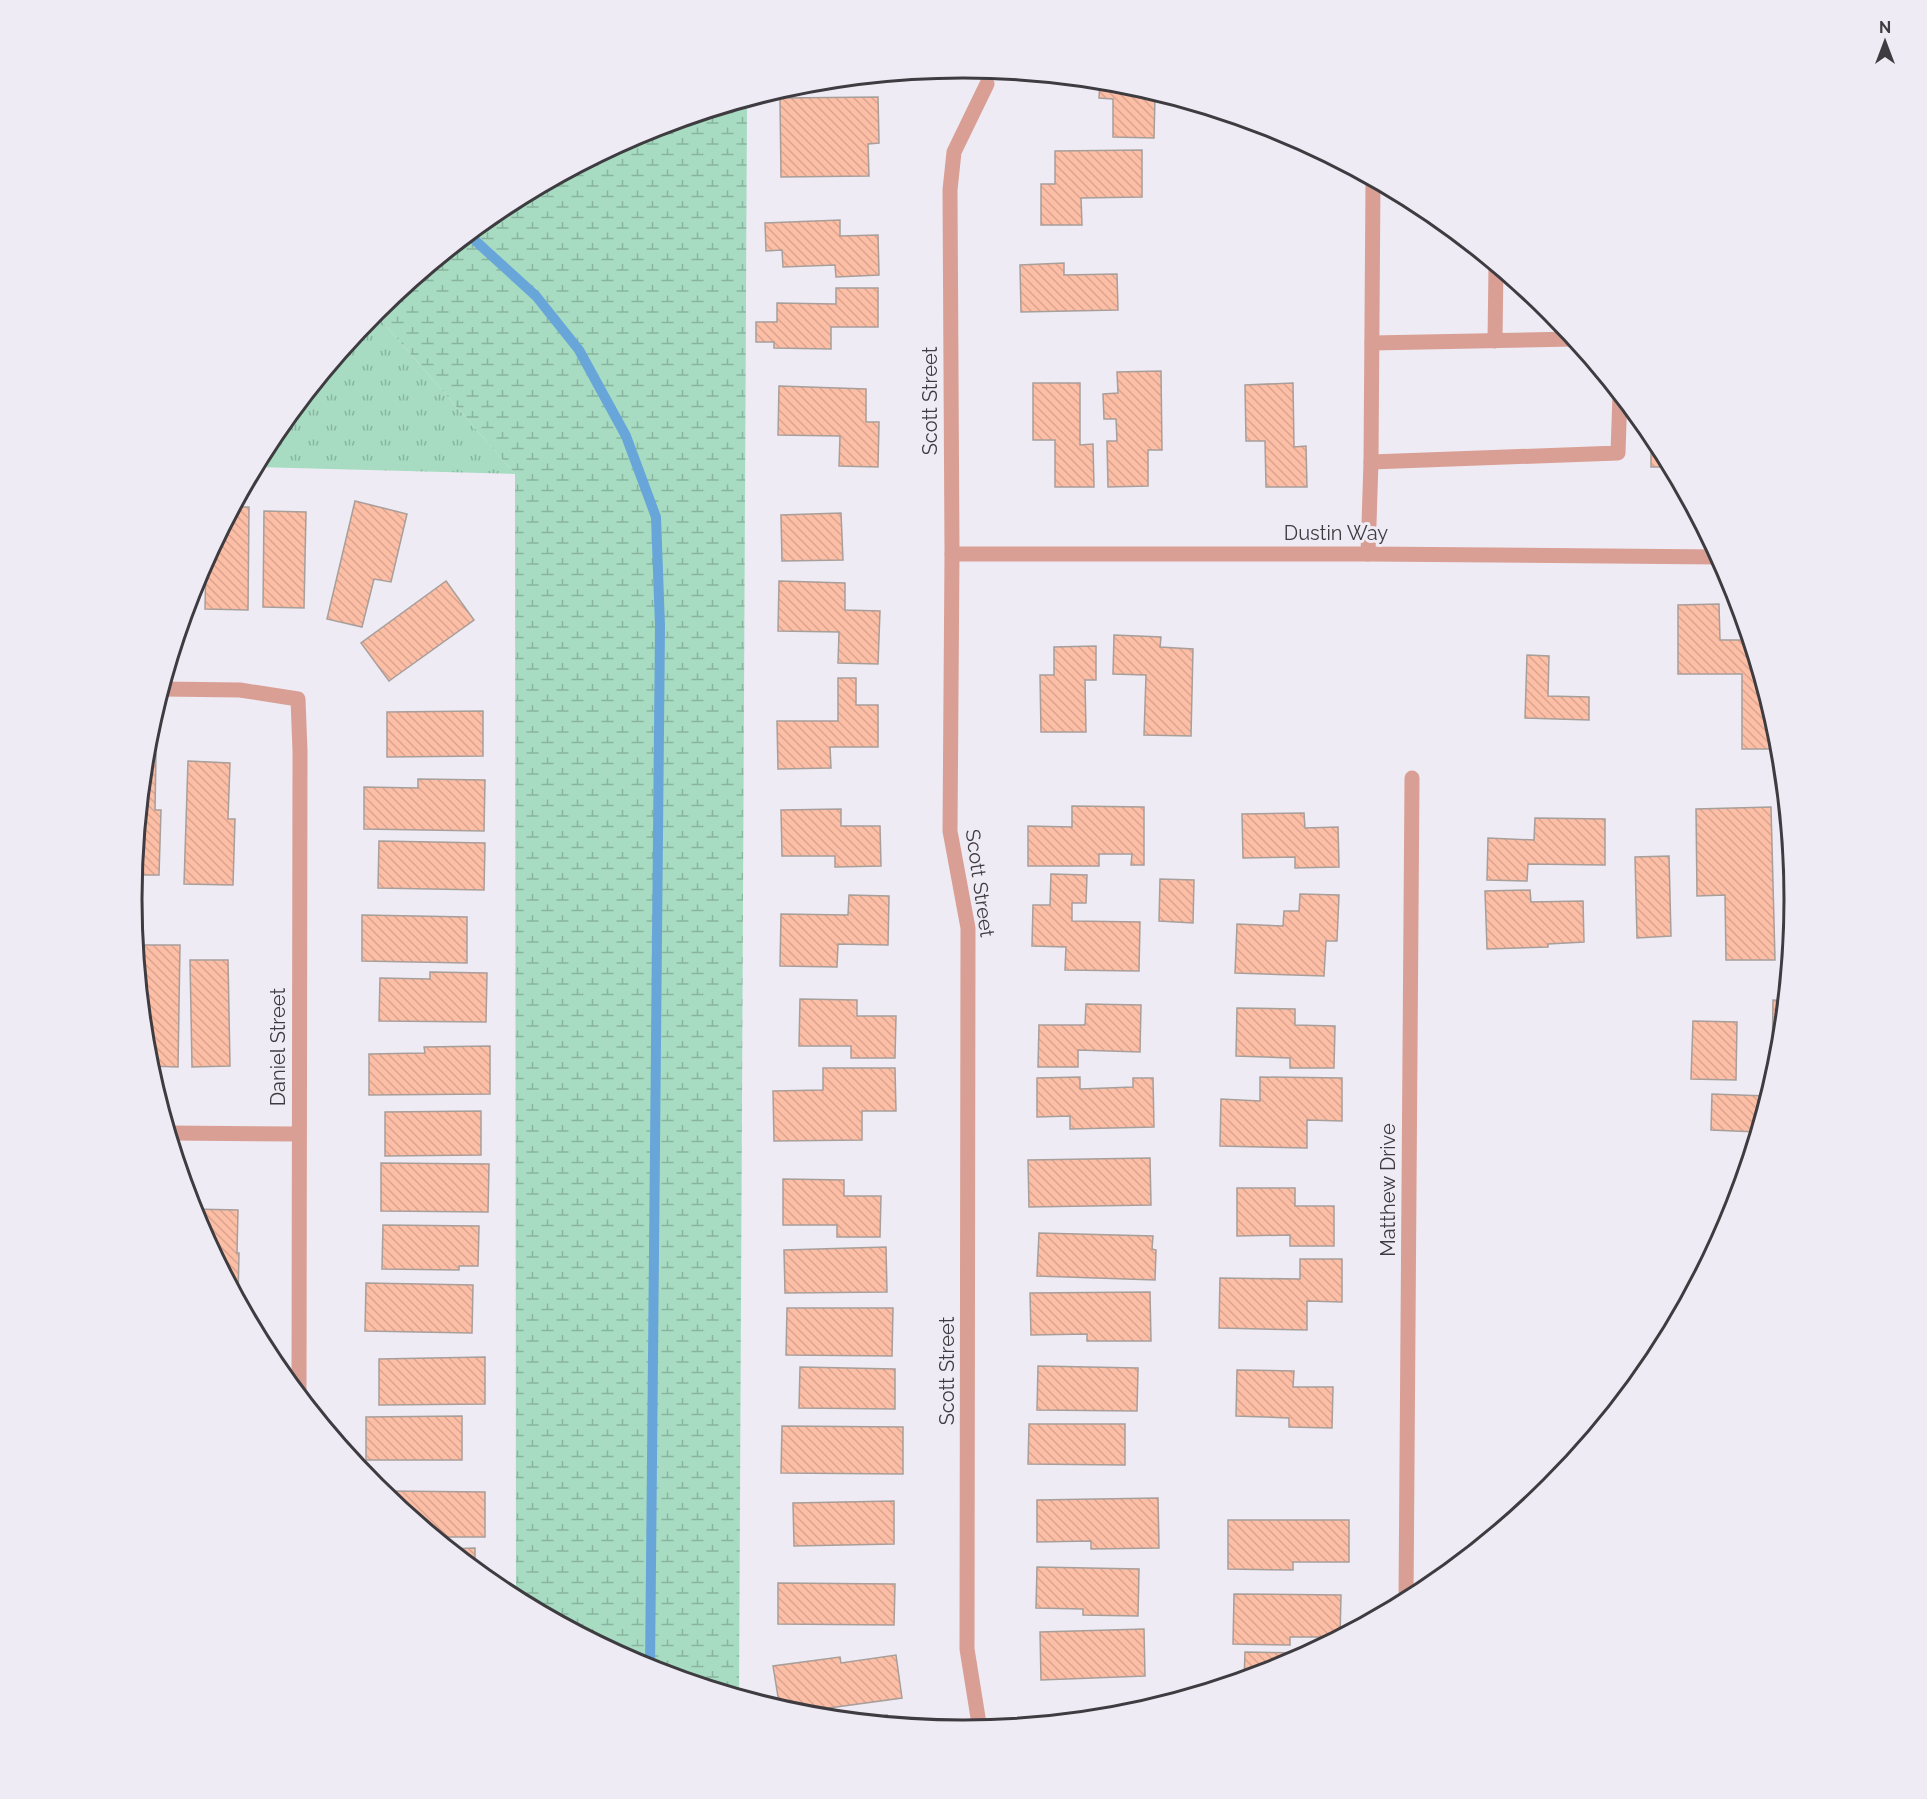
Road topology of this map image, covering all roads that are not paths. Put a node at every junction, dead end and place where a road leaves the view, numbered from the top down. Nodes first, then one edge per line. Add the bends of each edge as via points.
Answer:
1 (987, 84) dead end
2 (1373, 187) edge
3 (1496, 274) edge
4 (1563, 339) edge
5 (1495, 341) junction
6 (1372, 343) junction
7 (1620, 405) edge
8 (1371, 462) junction
9 (952, 554) junction
10 (1368, 554) junction
11 (1709, 557) edge
12 (170, 689) edge
13 (1412, 778) dead end
14 (176, 1133) edge
15 (298, 1134) junction
16 (299, 1382) edge
17 (1406, 1591) edge
18 (979, 1720) edge

1 - 9 street, Scott Street via 954,152 950,190
2 - 6 street
3 - 5 street
4 - 5 street
5 - 6 street
6 - 8 street
7 - 8 street via 1618,453
8 - 10 street
9 - 10 street, Dustin Way
9 - 18 street, Scott Street via 951,831 968,928 968,1649
10 - 11 street, Dustin Way
12 - 15 street, Daniel Street via 240,690 298,699
13 - 17 street, Matthew Drive
14 - 15 street
15 - 16 street, Daniel Street

